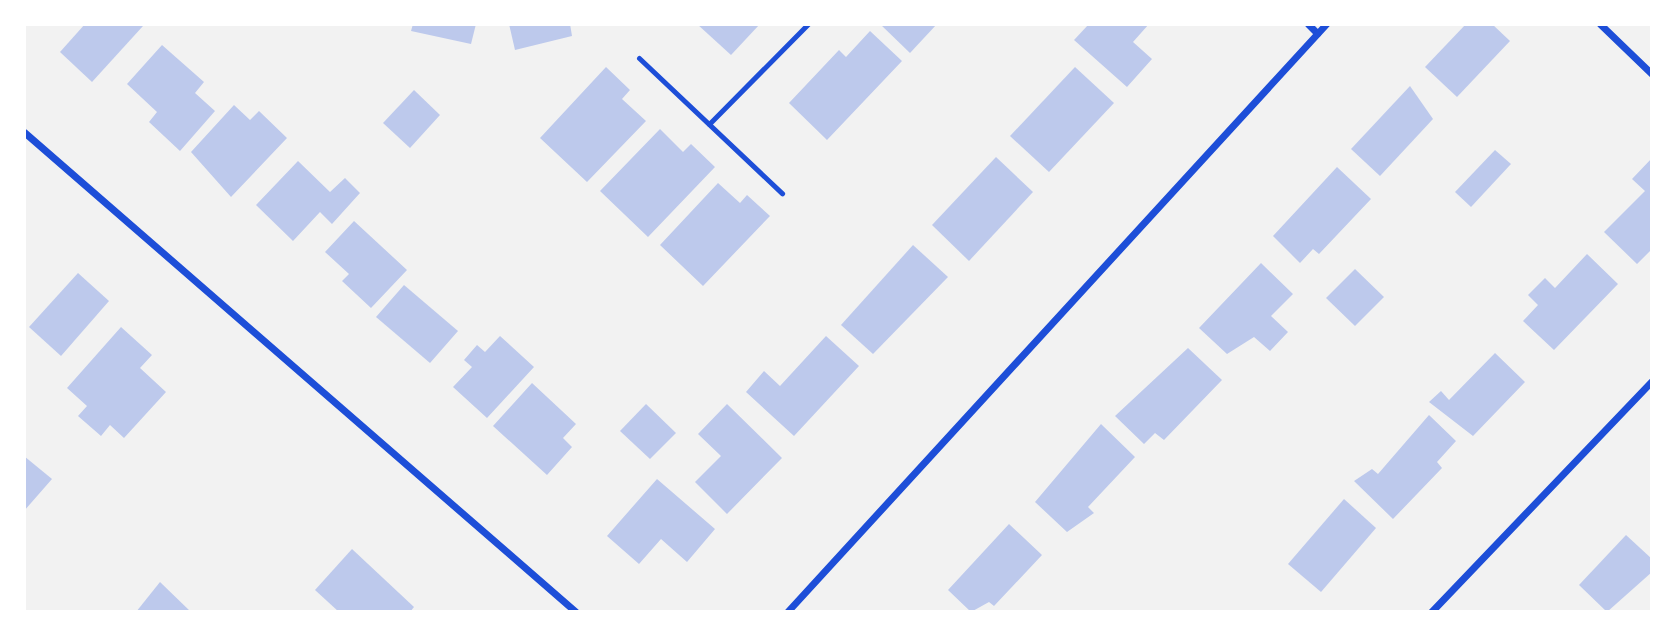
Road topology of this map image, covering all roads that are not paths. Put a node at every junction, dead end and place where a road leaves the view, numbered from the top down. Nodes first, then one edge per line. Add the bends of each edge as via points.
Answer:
1 (808, 24) edge
2 (1308, 24) edge
3 (1326, 24) edge
4 (1600, 24) edge
5 (1317, 33) junction
6 (639, 58) dead end
7 (1651, 74) edge
8 (709, 124) junction
9 (24, 132) edge
10 (782, 193) dead end
11 (1651, 381) edge
12 (576, 611) edge
13 (787, 611) edge
14 (1431, 611) edge

1 - 8 lane
2 - 5 street
3 - 5 street
4 - 7 street
5 - 13 street
6 - 8 lane
8 - 10 lane
9 - 12 street
11 - 14 street

